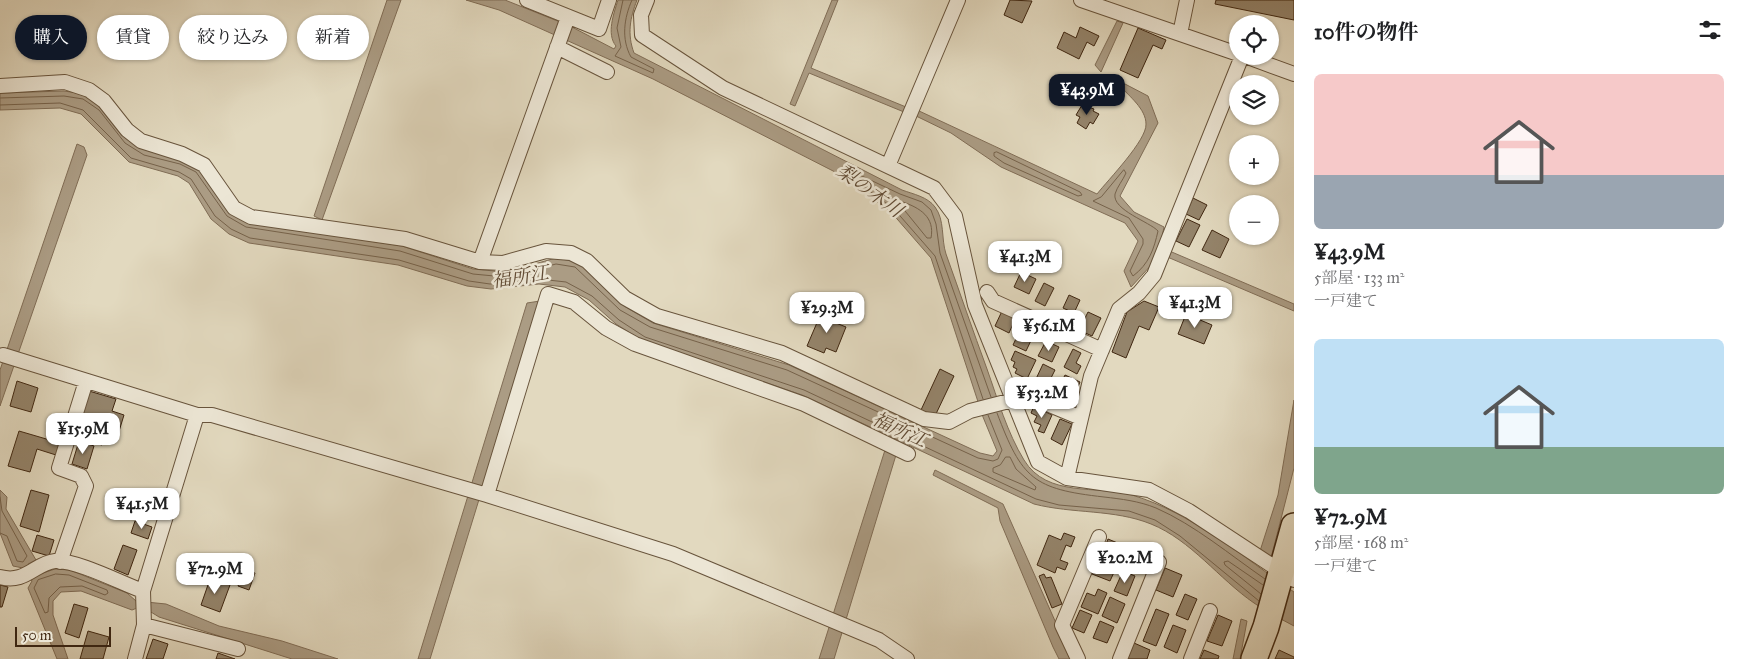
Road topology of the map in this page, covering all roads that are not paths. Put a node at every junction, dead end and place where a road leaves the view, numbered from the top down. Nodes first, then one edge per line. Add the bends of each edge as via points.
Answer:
1 (527, 0) edge
2 (609, 0) edge
3 (647, 0) edge
4 (958, 0) edge
5 (1081, 0) edge
6 (1188, 0) edge
7 (568, 17) junction
8 (1180, 34) junction
9 (557, 47) junction
10 (1229, 51) edge
11 (1240, 65) edge
12 (1269, 65) edge
13 (607, 72) dead end
14 (1294, 74) edge
15 (0, 86) edge
16 (888, 166) junction
17 (480, 262) junction
18 (987, 292) dead end
19 (1102, 350) junction
20 (3, 355) dead end
21 (86, 381) junction
22 (1033, 398) dead end
23 (1013, 400) junction
24 (197, 415) junction
25 (1081, 418) junction
26 (908, 454) dead end
27 (1067, 478) junction
28 (487, 495) junction
29 (1294, 526) edge
30 (1099, 537) dead end
31 (60, 562) junction
32 (1160, 562) dead end
33 (1288, 576) edge
34 (0, 577) edge
35 (143, 594) junction
36 (1210, 611) dead end
37 (144, 620) junction
38 (238, 649) dead end
39 (135, 659) edge
40 (906, 659) edge
41 (1078, 659) edge
42 (1120, 659) edge
43 (1191, 659) edge
44 (1254, 659) edge

1 - 7 street
2 - 7 street via 599,29
3 - 16 street via 641,16 642,35 723,88
4 - 16 street
5 - 8 street
6 - 8 street
7 - 9 street
8 - 10 street
9 - 13 street
9 - 17 street
11 - 19 street via 1154,275 1119,309
12 - 14 street
15 - 17 street via 65,82 89,90 104,101 127,130 141,141 182,154 204,166 234,208 251,217 405,239
16 - 23 street via 934,188 955,216 974,305
17 - 23 street via 503,263 546,251 571,253 587,261 625,298 657,316 782,353 924,418 949,422 970,411
18 - 19 street via 993,301
19 - 25 street
20 - 21 street
21 - 24 street
21 - 31 street via 59,468 81,476 86,486
22 - 25 street
23 - 27 street via 1038,462
24 - 28 street via 212,415
24 - 35 street
25 - 27 street
26 - 28 street via 804,404 635,344 606,328 574,302 548,294
27 - 33 street via 1149,490 1189,511
28 - 40 street via 673,554 879,640
29 - 33 highway
30 - 41 street via 1062,625
31 - 34 street via 53,561 31,573 9,579
31 - 35 street via 74,564
32 - 42 street
33 - 44 highway
35 - 37 street
36 - 43 street
37 - 38 street
37 - 39 street

